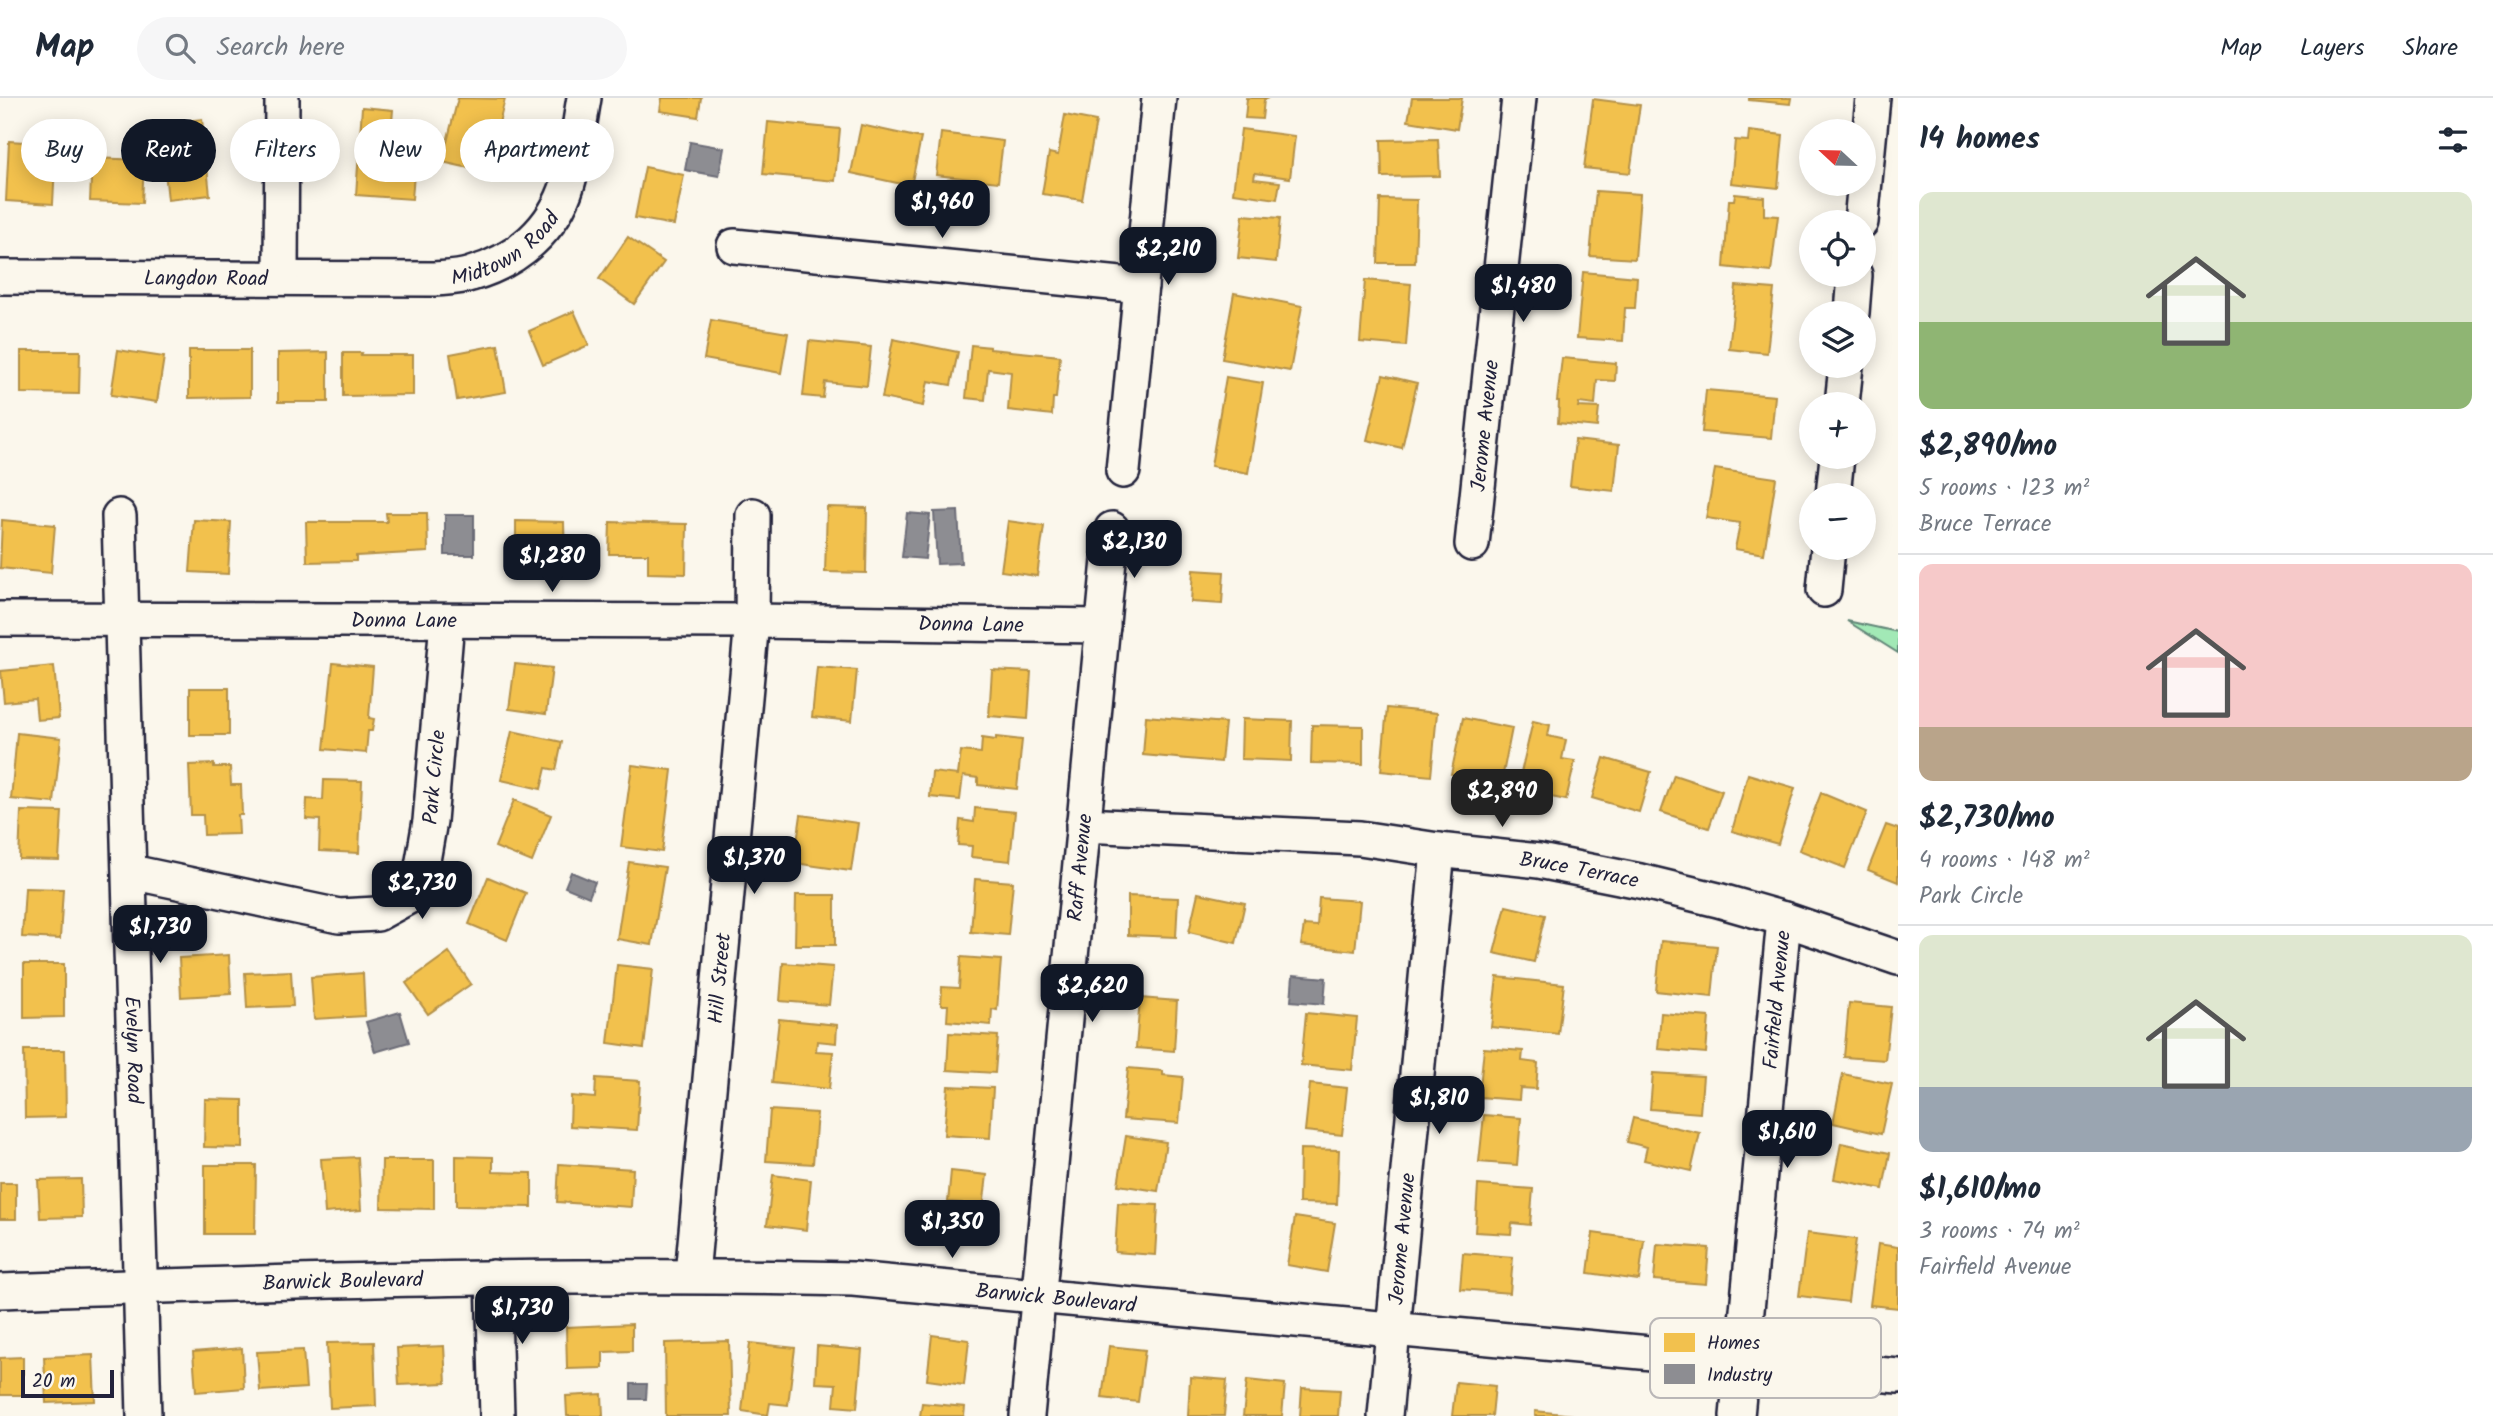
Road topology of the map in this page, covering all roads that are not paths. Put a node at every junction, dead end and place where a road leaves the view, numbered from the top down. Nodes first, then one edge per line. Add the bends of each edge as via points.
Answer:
1 (282, 98) edge
2 (584, 98) edge
3 (1159, 98) edge
4 (1519, 98) edge
5 (1873, 98) edge
6 (1862, 210) edge
7 (734, 246) dead end
8 (0, 277) edge
9 (281, 277) junction
10 (415, 279) joint
11 (1141, 286) junction
12 (1123, 471) dead end
13 (753, 514) dead end
14 (119, 516) dead end
15 (1112, 529) dead end
16 (1472, 544) dead end
17 (1827, 560) edge
18 (1824, 590) dead end
19 (0, 619) edge
20 (122, 619) junction
21 (447, 621) junction
22 (752, 621) junction
23 (1102, 626) junction
24 (1083, 825) junction
25 (1438, 850) junction
26 (131, 872) junction
27 (1784, 919) junction
28 (1898, 958) edge
29 (692, 1275) junction
30 (493, 1277) junction
31 (141, 1287) junction
32 (0, 1291) edge
33 (1039, 1294) junction
34 (1746, 1318) edge
35 (1394, 1328) junction
36 (1650, 1352) edge
37 (1739, 1398) edge
38 (145, 1416) edge
39 (497, 1416) edge
40 (1027, 1416) edge
41 (1385, 1416) edge
42 (1737, 1416) edge

1 - 9 street
2 - 10 street, Midtown Road via 569,181 543,231 507,260 469,275
3 - 11 street
4 - 16 street, Jerome Avenue
5 - 6 street
7 - 11 street
8 - 9 street, Langdon Road
9 - 10 street, Langdon Road
11 - 12 street
13 - 22 street, Hill Street
14 - 20 street, Evelyn Road
15 - 23 street, Raff Avenue
17 - 18 street
19 - 20 street, Donna Lane
20 - 21 street, Donna Lane
20 - 26 street, Evelyn Road
21 - 22 street, Donna Lane
21 - 26 street, Park Circle via 430,821 421,872 408,897 377,914 339,916
22 - 23 street, Donna Lane
22 - 29 street, Hill Street
23 - 24 street, Raff Avenue
24 - 25 street, Bruce Terrace via 1360,838
24 - 33 street, Raff Avenue
25 - 27 street, Bruce Terrace via 1539,861 1640,881
25 - 35 street, Jerome Avenue
26 - 31 street, Evelyn Road
27 - 28 street, Bruce Terrace
27 - 34 street, Fairfield Avenue
29 - 30 street, Barwick Boulevard
29 - 33 street, Barwick Boulevard via 853,1279
30 - 31 street, Barwick Boulevard
30 - 39 street
31 - 32 street, Barwick Boulevard
31 - 38 street, Evelyn Road
33 - 35 street, Barwick Boulevard
33 - 40 street, Raff Avenue
35 - 36 street, Barwick Boulevard
35 - 41 street, Jerome Avenue
37 - 42 street, Fairfield Avenue

